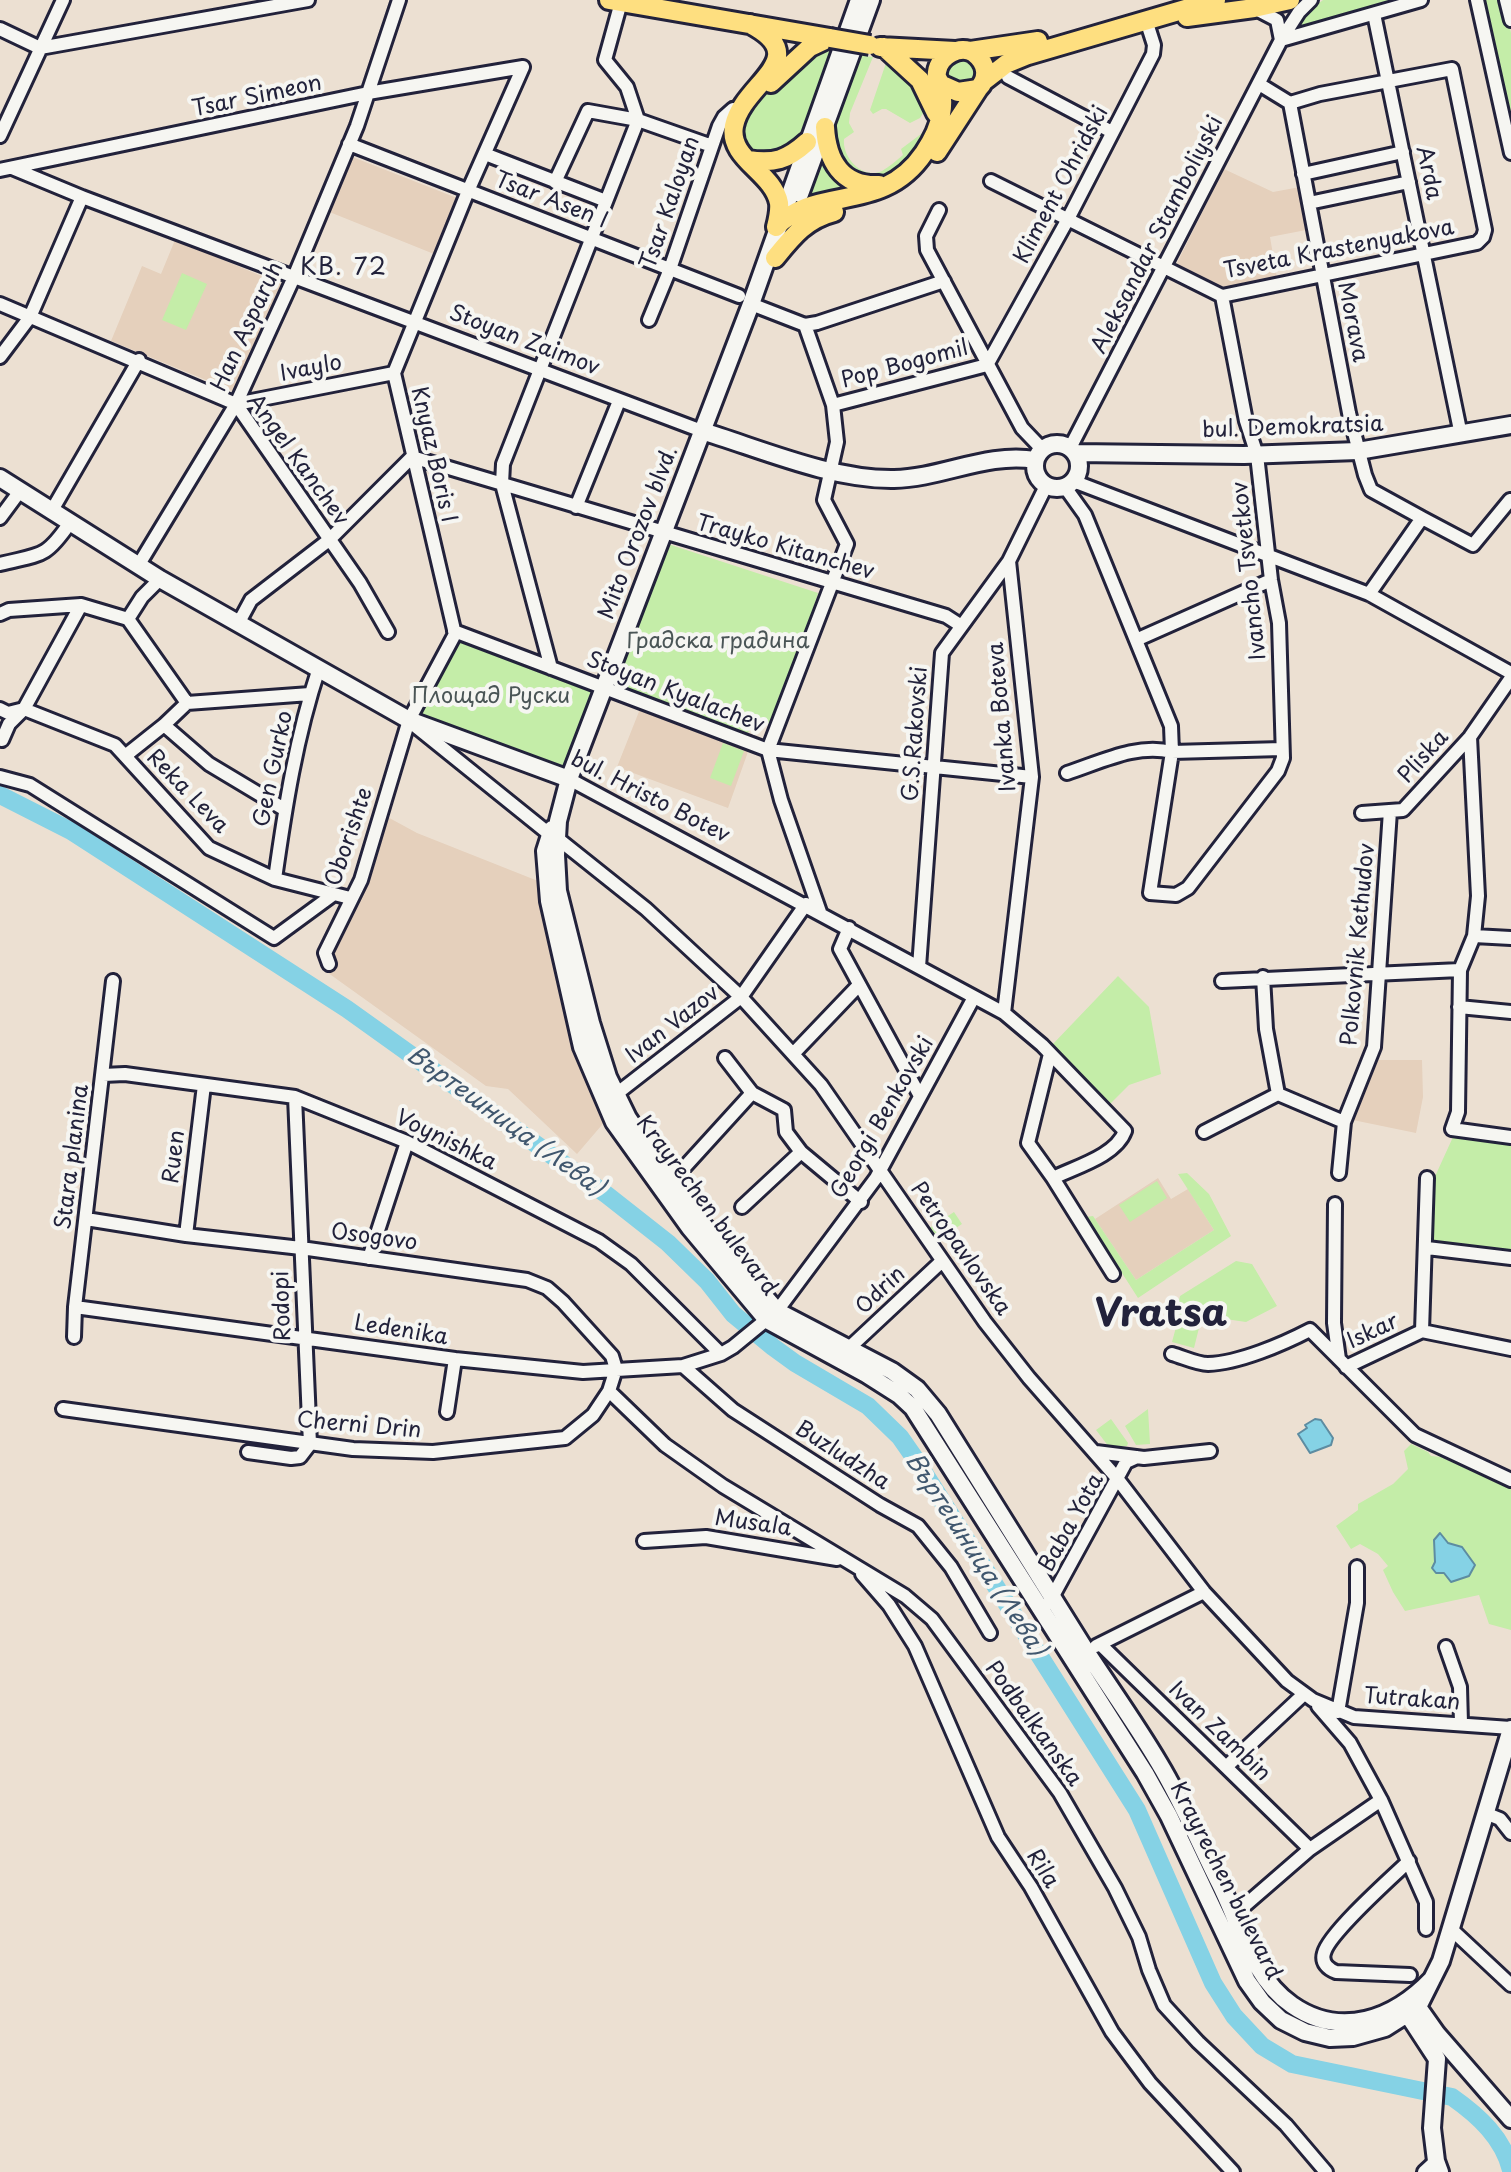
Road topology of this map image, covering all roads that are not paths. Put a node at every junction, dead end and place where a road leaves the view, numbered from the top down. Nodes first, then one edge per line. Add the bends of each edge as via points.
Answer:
1 (63, 0) edge
2 (308, 0) edge
3 (399, 0) edge
4 (859, 0) edge
5 (871, 0) edge
6 (1175, 0) edge
7 (1216, 0) edge
8 (1290, 0) edge
9 (1311, 0) edge
10 (1421, 0) edge
11 (1477, 0) edge
12 (1506, 0) edge
13 (615, 1) edge
14 (1254, 8) junction
15 (1156, 11) edge
16 (1374, 14) junction
17 (1511, 20) edge
18 (750, 24) junction
19 (0, 29) edge
20 (830, 38) junction
21 (1281, 40) junction
22 (877, 46) junction
23 (40, 48) junction
24 (963, 51) junction
25 (523, 67) joint
26 (1008, 77) dead end
27 (1388, 80) junction
28 (938, 81) junction
29 (1259, 84) junction
30 (981, 85) junction
31 (368, 93) junction
32 (1290, 103) junction
33 (740, 110) junction
34 (638, 120) junction
35 (940, 122) junction
36 (825, 127) junction
37 (1112, 132) junction
38 (0, 136) edge
39 (807, 142) junction
40 (349, 144) junction
41 (712, 146) junction
42 (1403, 152) junction
43 (1511, 153) edge
44 (485, 154) junction
45 (748, 160) junction
46 (6, 169) edge
47 (1303, 174) junction
48 (904, 176) junction
49 (991, 181) dead end
50 (555, 182) junction
51 (1409, 182) junction
52 (468, 191) junction
53 (82, 197) junction
54 (606, 201) junction
55 (1309, 203) junction
56 (939, 210) dead end
57 (793, 212) junction
58 (1068, 219) junction
59 (776, 227) junction
60 (591, 238) junction
61 (1424, 254) junction
62 (775, 258) junction
63 (1163, 267) junction
64 (670, 269) junction
65 (1323, 276) junction
66 (294, 277) junction
67 (944, 281) junction
68 (1222, 296) junction
69 (745, 300) junction
70 (0, 304) edge
71 (30, 317) junction
72 (649, 320) dead end
73 (415, 323) junction
74 (805, 325) junction
75 (0, 357) edge
76 (139, 360) junction
77 (987, 365) junction
78 (538, 370) junction
79 (394, 373) junction
80 (619, 401) junction
81 (236, 404) junction
82 (833, 405) junction
83 (1511, 425) edge
84 (702, 431) junction
85 (1461, 435) junction
86 (1072, 450) junction
87 (1358, 451) junction
88 (1038, 454) junction
89 (1257, 455) junction
90 (412, 457) junction
91 (830, 469) junction
92 (0, 478) edge
93 (502, 484) junction
94 (1069, 484) junction
95 (1046, 486) junction
96 (20, 491) junction
97 (1510, 500) edge
98 (576, 507) junction
99 (51, 512) junction
100 (0, 518) edge
101 (1422, 518) junction
102 (69, 524) junction
103 (663, 532) junction
104 (329, 540) junction
105 (1270, 554) junction
106 (1009, 561) junction
107 (0, 564) edge
108 (138, 566) junction
109 (160, 579) junction
110 (1271, 580) junction
111 (831, 582) junction
112 (1369, 594) junction
113 (81, 605) junction
114 (0, 614) edge
115 (128, 619) junction
116 (238, 624) junction
117 (960, 625) junction
118 (454, 631) junction
119 (388, 632) dead end
120 (1136, 640) junction
121 (319, 668) junction
122 (551, 668) junction
123 (1511, 675) edge
124 (604, 687) junction
125 (310, 694) junction
126 (187, 703) junction
127 (0, 709) edge
128 (24, 709) junction
129 (409, 720) junction
130 (164, 725) junction
131 (1470, 737) junction
132 (2, 740) dead end
133 (1282, 749) junction
134 (768, 750) junction
135 (1172, 752) junction
136 (125, 756) junction
137 (934, 765) junction
138 (1067, 773) dead end
139 (0, 777) edge
140 (1032, 777) junction
141 (569, 779) junction
142 (284, 809) junction
143 (1390, 811) junction
144 (1362, 813) dead end
145 (554, 831) junction
146 (275, 879) junction
147 (334, 894) junction
148 (350, 898) junction
149 (806, 904) junction
150 (820, 912) junction
151 (849, 928) junction
152 (1474, 936) junction
153 (1511, 938) edge
154 (329, 964) dead end
155 (919, 967) junction
156 (1460, 970) junction
157 (1379, 972) junction
158 (1263, 977) junction
159 (113, 981) dead end
160 (1222, 981) dead end
161 (859, 985) junction
162 (741, 997) junction
163 (973, 999) junction
164 (1459, 1007) junction
165 (1511, 1012) edge
166 (1004, 1013) junction
167 (793, 1054) junction
168 (1050, 1054) junction
169 (725, 1058) dead end
170 (103, 1075) junction
171 (204, 1085) junction
172 (752, 1093) junction
173 (1278, 1094) junction
174 (615, 1095) junction
175 (920, 1096) junction
176 (295, 1097) junction
177 (1344, 1122) junction
178 (1204, 1132) dead end
179 (1511, 1137) edge
180 (407, 1142) junction
181 (801, 1152) junction
182 (880, 1169) junction
183 (1339, 1173) dead end
184 (1053, 1178) junction
185 (1427, 1178) dead end
186 (671, 1182) junction
187 (861, 1202) junction
188 (1335, 1204) dead end
189 (742, 1207) dead end
190 (86, 1219) junction
191 (186, 1235) junction
192 (301, 1248) junction
193 (1427, 1248) junction
194 (369, 1258) junction
195 (1511, 1258) edge
196 (941, 1262) junction
197 (1113, 1274) dead end
198 (75, 1307) junction
199 (768, 1319) junction
200 (1422, 1331) junction
201 (304, 1336) junction
202 (74, 1337) dead end
203 (848, 1349) junction
204 (1511, 1349) edge
205 (727, 1350) junction
206 (1172, 1354) dead end
207 (455, 1359) junction
208 (1343, 1363) junction
209 (683, 1366) junction
210 (616, 1369) junction
211 (609, 1391) junction
212 (63, 1409) dead end
213 (447, 1412) dead end
214 (310, 1444) junction
215 (1210, 1451) dead end
216 (248, 1452) dead end
217 (1096, 1452) junction
218 (1137, 1457) junction
219 (1118, 1480) junction
220 (1511, 1480) edge
221 (644, 1541) dead end
222 (854, 1565) junction
223 (1357, 1567) dead end
224 (1204, 1592) junction
225 (1048, 1604) junction
226 (990, 1633) dead end
227 (1446, 1647) dead end
228 (1087, 1652) junction
229 (1309, 1697) junction
230 (1338, 1712) junction
231 (1370, 1718) junction
232 (1461, 1723) junction
233 (1511, 1728) edge
234 (1350, 1743) junction
235 (1226, 1767) junction
236 (1381, 1800) junction
237 (1499, 1816) edge
238 (1511, 1833) edge
239 (1310, 1849) junction
240 (1409, 1861) junction
241 (1235, 1914) junction
242 (1426, 1929) dead end
243 (1451, 1929) junction
244 (1410, 1975) dead end
245 (1511, 1985) edge
246 (1410, 2007) junction
247 (1375, 2032) junction
248 (1424, 2036) junction
249 (1461, 2062) junction
250 (1437, 2073) junction
251 (1511, 2119) edge
252 (1433, 2168) edge
253 (1233, 2172) edge
254 (1326, 2172) edge

1 - 23 street
2 - 23 street
3 - 31 street, Han Asparuh
4 - 39 street, Mito Orozov blvd.
5 - 36 street, Mito Orozov blvd.
6 - 15 main road
7 - 15 main road
8 - 14 main road
9 - 21 street, Alеksandar Stamboliyski
10 - 16 street
11 - 43 street
12 - 17 street
13 - 18 main road
13 - 34 street via 605,60 627,87
14 - 15 main road via 1195,17
14 - 21 street via 1277,20
15 - 24 main road via 1029,43
15 - 30 main road via 1006,64
15 - 37 street, Kliment Ohridski via 1153,54
16 - 21 street
16 - 27 street, Arda
18 - 20 main road
18 - 33 main road via 772,39 778,57
19 - 23 street
20 - 22 main road, bridge
20 - 33 main road via 810,47
21 - 29 street, Alеksandar Stamboliyski
22 - 24 main road
22 - 28 main road
22 - 35 main road via 920,80
23 - 38 street
24 - 28 main road via 940,65
24 - 30 main road via 983,63
25 - 31 street, Tsar Simeon
25 - 44 street, Knyaz Boris I
26 - 37 street
27 - 32 street
27 - 42 street, Arda
27 - 61 street, Tsveta Krastenyakova via 1452,69 1485,230 1477,243
28 - 30 main road via 958,92
28 - 35 main road
29 - 32 street
29 - 63 street, Alеksandar Stamboliyski
30 - 62 main road via 914,184 889,198 812,220
31 - 40 street, Han Asparuh
31 - 46 street, Tsar Simeon
32 - 47 street, Morava
33 - 41 street, Tsar Kaloyan via 724,117
33 - 45 main road via 734,139
34 - 41 street
34 - 50 street via 588,111
34 - 54 street
35 - 48 main road
36 - 48 main road via 831,159 847,176 870,185
36 - 57 street, Mito Orozov blvd.
37 - 58 street, Kliment Ohridski
39 - 45 main road via 786,159
39 - 59 street, Mito Orozov blvd.
40 - 52 street, Tsar Asen I
40 - 66 street, Han Asparuh
41 - 64 street, Tsar Kaloyan
42 - 47 street
42 - 51 street, Arda
44 - 50 street
44 - 52 street, Knyaz Boris I
45 - 59 main road via 776,195
46 - 53 street, Stoyan Zaimov
47 - 55 street, Morava
48 - 57 main road via 879,190
49 - 58 street, Tsveta Krastenyakova
50 - 54 street
51 - 55 street
51 - 61 street, Arda
52 - 60 street, Tsar Asen I
52 - 73 street, Knyaz Boris I
53 - 66 street, Stoyan Zaimov
53 - 71 street
54 - 60 street
55 - 65 street, Morava
56 - 67 street via 926,236 927,250
57 - 59 main road
57 - 62 street, Mito Orozov blvd.
58 - 63 street, Tsveta Krastenyakova
58 - 77 street, Kliment Ohridski
59 - 69 street, Mito Orozov blvd.
60 - 64 street, Tsar Asen I
60 - 78 street
61 - 65 street, Tsveta Krastenyakova
61 - 85 street, Arda
62 - 69 street, Mito Orozov blvd.
63 - 68 street, Tsveta Krastenyakova
63 - 86 street, Alеksandar Stamboliyski
64 - 69 street, Tsar Asen I
64 - 72 street, Tsar Kaloyan
65 - 68 street, Tsveta Krastenyakova
65 - 87 street, Morava
66 - 73 street, Stoyan Zaimov
66 - 81 street, Han Asparuh
67 - 74 street
67 - 77 street
68 - 89 street, Ivancho Tsvetkov
69 - 74 street, Tsar Asen I
69 - 84 street, Mito Orozov blvd.
70 - 71 street, Angel Kanchev
71 - 75 street
71 - 76 street, Angel Kanchev
73 - 78 street, Stoyan Zaimov
73 - 79 street, Knyaz Boris I
74 - 82 street
76 - 81 street, Angel Kanchev
76 - 99 street
77 - 82 street, Pop Bogomil
77 - 88 street
78 - 80 street, Stoyan Zaimov
78 - 93 street via 503,464
79 - 81 street, Ivaylo
79 - 90 street, Knyaz Boris I
80 - 84 street, Stoyan Zaimov
80 - 98 street
81 - 104 street, Angel Kanchev
81 - 108 street, Han Asparuh
82 - 91 street via 837,442
83 - 85 street, bul. Demokratsia
84 - 91 street, Stoyan Zaimov
84 - 103 street, Mito Orozov blvd.
85 - 87 street, bul. Demokratsia
86 - 88 street via 1055,443
86 - 89 street, bul. Demokratsia
86 - 94 street via 1079,470
87 - 89 street, bul. Demokratsia
87 - 101 street, Morava via 1371,490
88 - 91 street, Stoyan Zaimov via 895,479
88 - 95 street via 1037,478
89 - 105 street, Ivancho Tsvetkov
90 - 93 street, Trayko Kitanchev
90 - 104 street
90 - 118 street, Knyaz Boris I
91 - 111 street via 824,500 847,544
92 - 96 street, bul. Hristo Botev
93 - 98 street, Trayko Kitanchev
93 - 122 street
94 - 95 street
94 - 105 street
94 - 120 street
95 - 106 street, G.S.Rakovski
96 - 99 street, bul. Hristo Botev
96 - 100 street
97 - 101 street, Morava via 1473,545
98 - 103 street, Trayko Kitanchev
99 - 102 street, bul. Hristo Botev
101 - 112 street
102 - 107 street via 51,549
102 - 108 street, bul. Hristo Botev
103 - 111 street, Trayko Kitanchev
103 - 124 street, Mito Orozov blvd.
104 - 116 street via 251,600
104 - 119 street, Angel Kanchev
105 - 110 street, Ivancho Tsvetkov
105 - 112 street
106 - 117 street, G.S.Rakovski
106 - 140 street, Ivanka Boteva
108 - 109 street, bul. Hristo Botev
109 - 115 street
109 - 116 street, bul. Hristo Botev
110 - 120 street
110 - 133 street, Ivancho Tsvetkov via 1279,623
111 - 117 street, Trayko Kitanchev via 946,616
111 - 134 street
112 - 123 street
113 - 114 street
113 - 115 street
113 - 128 street
115 - 126 street
116 - 121 street, bul. Hristo Botev
117 - 137 street, G.S.Rakovski via 942,653
118 - 122 street, Stoyan Kyalachev
118 - 129 street
120 - 135 street via 1171,726
121 - 125 street, Gen Gurko
121 - 129 street, bul. Hristo Botev
122 - 124 street, Stoyan Kyalachev
123 - 131 street, Pliska
124 - 134 street, Stoyan Kyalachev
124 - 141 street, Mito Orozov blvd.
125 - 126 street
125 - 142 street, Gen Gurko
126 - 130 street
127 - 128 street, Reka Leva
128 - 132 street
128 - 136 street, Reka Leva via 100,737
129 - 141 street, bul. Hristo Botev
129 - 145 street, Petropavlovska
129 - 148 street, Oborishte via 361,880
130 - 136 street
130 - 142 street via 209,764
131 - 143 street, Pliska via 1403,810
131 - 152 street via 1478,896
133 - 135 street
133 - 135 street, Ivancho Tsvetkov via 1278,771 1188,888 1176,895 1150,893
134 - 137 street, Stoyan Kyalachev
134 - 150 street
135 - 138 street via 1139,749
136 - 146 street, Reka Leva via 209,848
137 - 140 street, Stoyan Kyalachev
137 - 155 street, G.S.Rakovski
139 - 147 street via 30,785 274,938
140 - 166 street, Ivanka Boteva
141 - 145 street, Krayrechen bulevard
141 - 149 street, bul. Hristo Botev
142 - 146 street, Gen Gurko
143 - 144 street, Pliska
143 - 157 street, Polkovnik Kethudov
145 - 162 street, Petropavlovska
145 - 174 street, Krayrechen bulevard via 561,908
145 - 199 street, Krayrechen bulevard via 545,851 546,887 577,1029 603,1101 690,1228
146 - 147 street, Reka Leva
147 - 148 street, Reka Leva
148 - 154 street, Oborishte via 325,953
149 - 150 street, bul. Hristo Botev
149 - 162 street, Ivan Vazov
150 - 151 street, bul. Hristo Botev
151 - 155 street, bul. Hristo Botev
151 - 161 street via 840,949
152 - 153 street
152 - 156 street
155 - 163 street, bul. Hristo Botev
156 - 157 street
156 - 164 street
157 - 158 street
157 - 177 street, Polkovnik Kethudov via 1374,1047
158 - 160 street
158 - 173 street
159 - 170 street, Stara planina
161 - 167 street
161 - 175 street
162 - 167 street, Petropavlovska
162 - 174 street, Ivan Vazov
163 - 166 street, bul. Hristo Botev
163 - 175 street, Georgi Benkovski
164 - 165 street
164 - 179 street via 1458,1112 1452,1129
166 - 168 street, bul. Hristo Botev
167 - 182 street, Petropavlovska
168 - 184 street via 1028,1143
168 - 184 street, bul. Hristo Botev via 1125,1131 1108,1151
169 - 172 street
170 - 171 street, Voynishka
170 - 190 street, Stara planina
171 - 176 street, Voynishka
171 - 191 street, Ruen
172 - 181 street via 781,1107 786,1132
172 - 186 street
173 - 177 street
173 - 178 street
174 - 186 street, Krayrechen bulevard
175 - 182 street, Georgi Benkovski
176 - 180 street, Voynishka
176 - 192 street, Rodopi
177 - 183 street, Polkovnik Kethudov
180 - 194 street
180 - 205 street, Voynishka via 599,1241
181 - 187 street
181 - 189 street
182 - 187 street, Georgi Benkovski
182 - 196 street, Petropavlovska
184 - 197 street
185 - 193 street
186 - 199 street, Krayrechen bulevard
187 - 199 street, Georgi Benkovski
188 - 208 street via 1334,1323
190 - 191 street, Osogovo
190 - 198 street, Stara planina
191 - 192 street, Osogovo
192 - 194 street, Osogovo
192 - 201 street, Rodopi
193 - 195 street
193 - 200 street
194 - 210 street, Osogovo via 527,1280 547,1288 612,1356
196 - 203 street, Odrin
196 - 217 street, Petropavlovska via 1029,1378
198 - 201 street, Ledenika
198 - 202 street, Stara planina
199 - 203 street, Krayrechen bulevard
199 - 205 street, Georgi Benkovski
199 - 225 street, Krayrechen bulevard via 866,1374 913,1408
200 - 204 street, Iskar
200 - 208 street, Iskar
201 - 207 street, Ledenika
201 - 214 street, Rodopi
203 - 225 street, Krayrechen bulevard via 892,1371 928,1401
205 - 209 street, Ledenika
206 - 208 street via 1207,1364 1245,1356 1310,1330
207 - 210 street, Ledenika via 583,1372
207 - 213 street
208 - 220 street via 1422,1440
209 - 210 street, Ledenika
209 - 226 street, Buzludzha via 733,1410 918,1526 951,1567
210 - 211 street, Cherni Drin
211 - 214 street, Cherni Drin via 593,1415 565,1438 433,1452
211 - 222 street, Podbalkanska via 665,1445
212 - 214 street, Cherni Drin
214 - 216 street via 300,1457
215 - 218 street
217 - 218 street
217 - 219 street, Petropavlovska
218 - 219 street, Baba Yota via 1126,1462
219 - 224 street, Petropavlovska
219 - 225 street, Baba Yota
221 - 222 street, Musala via 706,1537 831,1556
222 - 253 street, Rila via 915,1646 998,1837 1112,2032 1150,2083
222 - 254 street, Podbalkanska via 932,1619 1060,1793 1115,1888 1164,2005 1286,2125
223 - 230 street via 1357,1603
224 - 228 street
224 - 229 street, Petropavlovska via 1287,1681
225 - 228 street, Krayrechen bulevard
227 - 232 street via 1460,1687
228 - 235 street, Ivan Zambin
228 - 241 street, Krayrechen bulevard via 1167,1776
228 - 247 street, Krayrechen bulevard via 1241,1969 1262,2002 1281,2020 1317,2036
229 - 230 street, Tutrakan
229 - 234 street
229 - 235 street
230 - 231 street, Tutrakan
231 - 232 street, Tutrakan
231 - 234 street via 1359,1723
232 - 233 street, Tutrakan
233 - 237 street
234 - 236 street
235 - 239 street, Ivan Zambin
236 - 239 street
236 - 240 street
237 - 238 street
237 - 243 street
239 - 241 street
240 - 242 street via 1426,1902
240 - 244 street via 1338,1932 1323,1961 1336,1972
241 - 246 street, Krayrechen bulevard via 1266,1981 1312,2017 1362,2022
243 - 245 street
243 - 246 street via 1432,1979
246 - 247 street, Krayrechen bulevard
246 - 248 street
246 - 249 street
247 - 248 street via 1410,2030
248 - 250 street
249 - 250 street via 1445,2060
249 - 251 street
250 - 252 street

